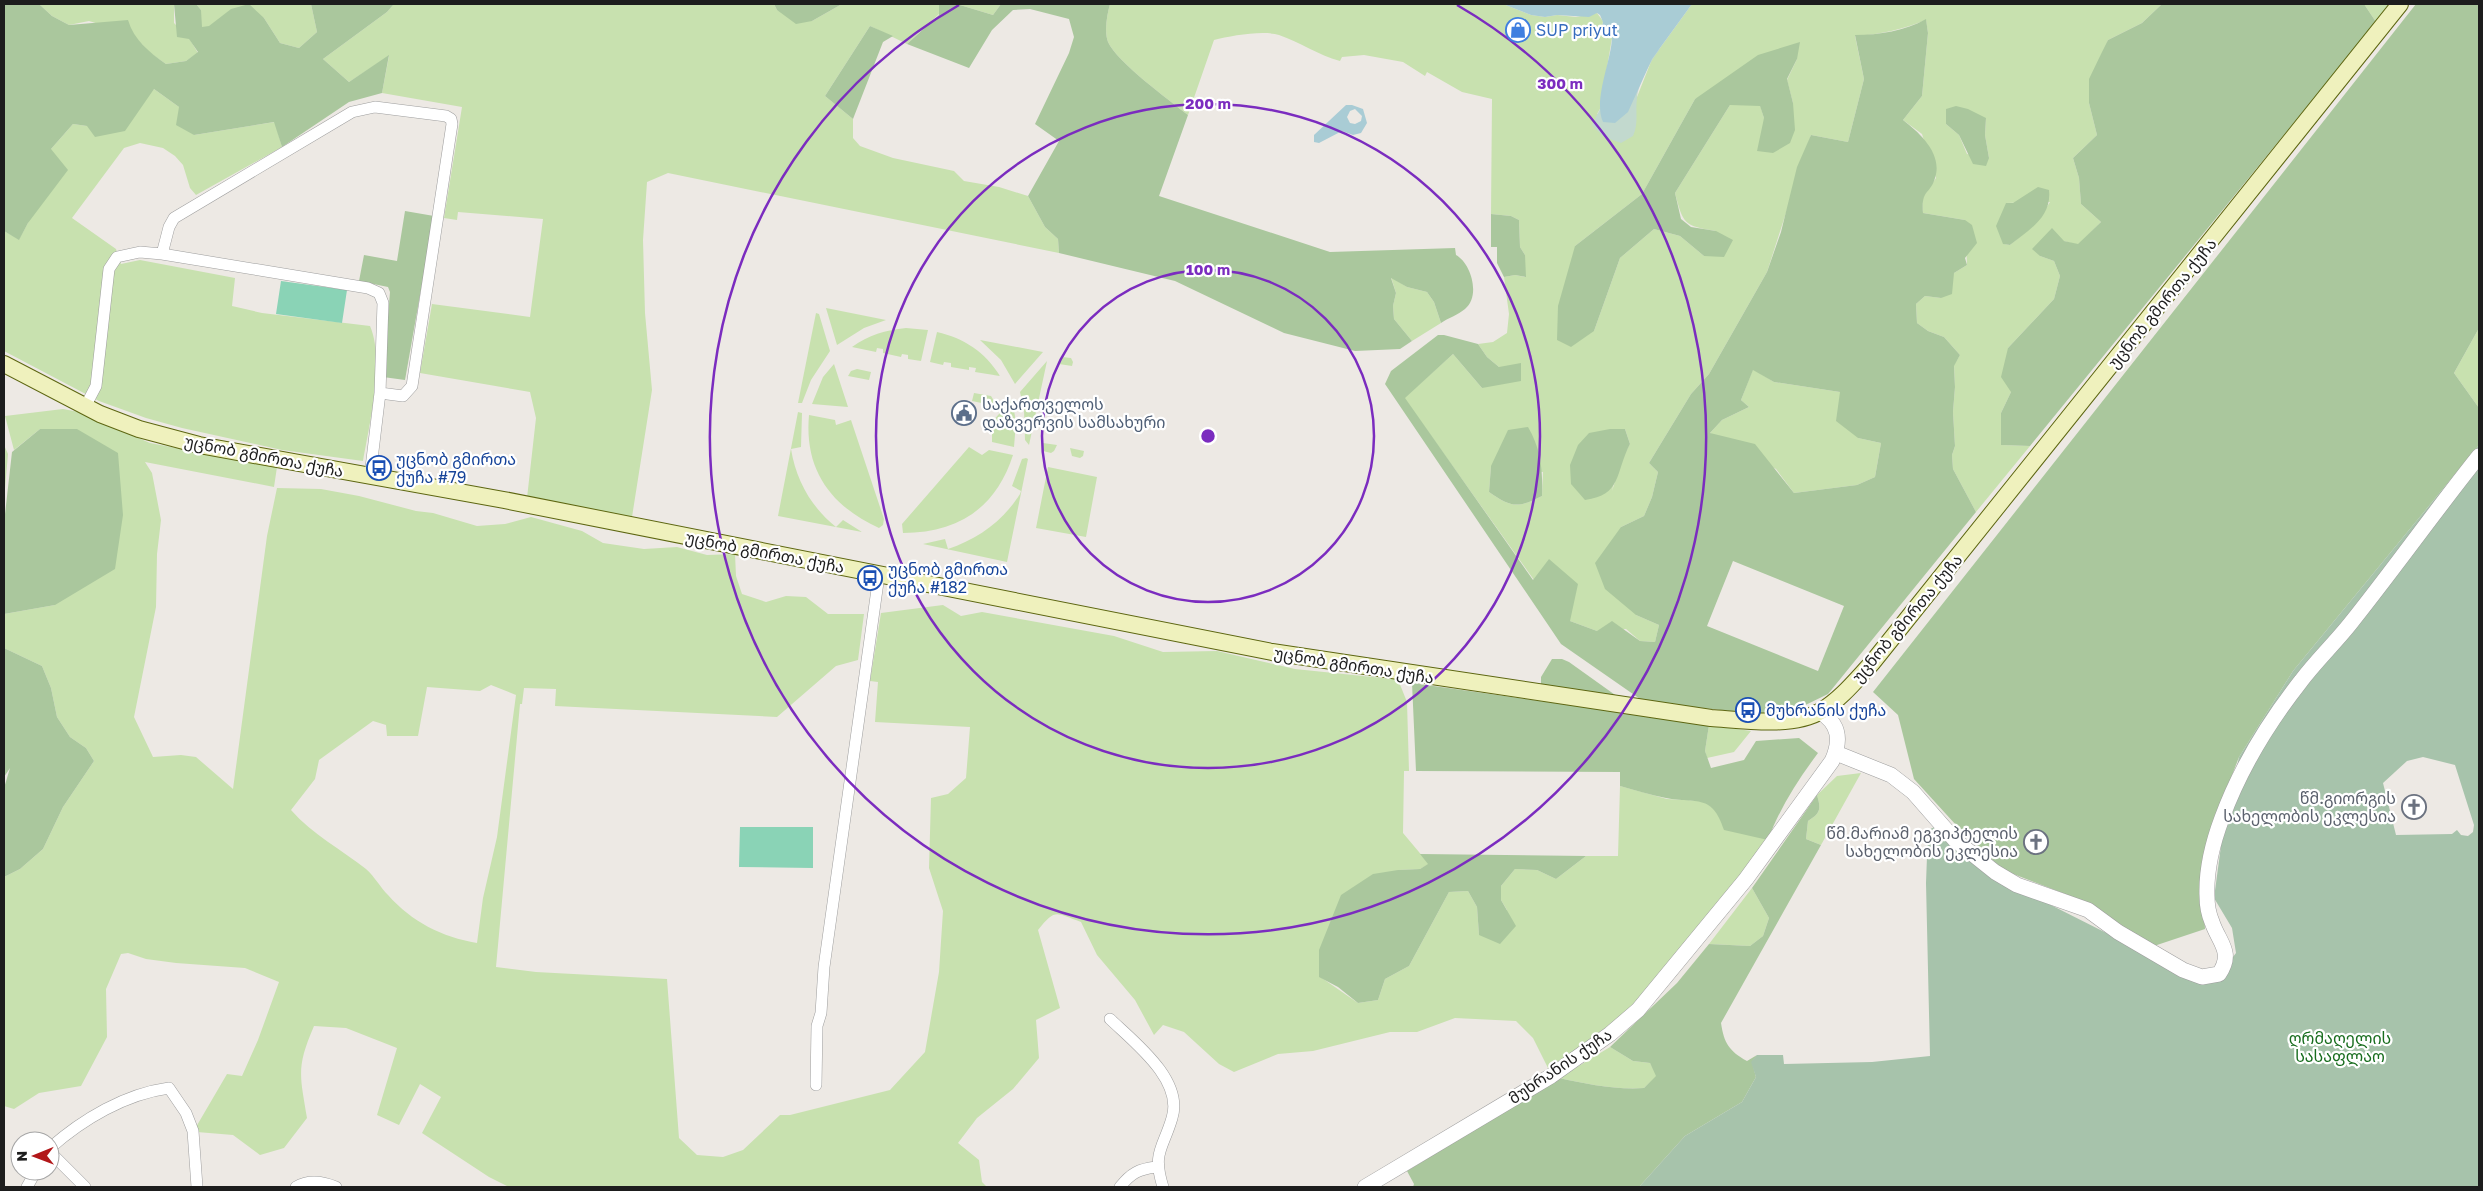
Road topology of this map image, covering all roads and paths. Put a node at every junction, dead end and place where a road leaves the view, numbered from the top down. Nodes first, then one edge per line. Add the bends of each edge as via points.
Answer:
1 (2400, 4) edge
2 (162, 254) junction
3 (4, 364) edge
4 (380, 393) junction
5 (85, 407) junction
6 (2479, 456) edge
7 (370, 476) junction
8 (880, 575) junction
9 (1820, 712) junction
10 (1836, 753) junction
11 (1110, 1019) dead end
12 (816, 1085) dead end
13 (60, 1139) edge
14 (60, 1162) edge
15 (1156, 1167) junction
16 (85, 1187) edge
17 (197, 1187) edge
18 (296, 1187) edge
19 (336, 1187) edge
20 (1120, 1187) edge
21 (1163, 1187) edge
22 (1365, 1187) edge

1 - 9 main road, უცნობ გმირთა ქუჩა via 1917,609 1848,689
2 - 4 street via 375,290 383,303
2 - 4 street via 168,228 174,218 352,112 375,108 451,119 412,386 404,396
2 - 5 street via 140,252 112,261 96,386
3 - 5 main road, უცნობ გმირთა ქუჩა
4 - 7 street
5 - 7 main road, უცნობ გმირთა ქუჩა via 139,429 198,445
6 - 10 street via 2349,625 2300,681 2245,765 2222,819 2211,856 2207,896 2212,922 2226,956 2219,974 2202,977 2183,970 2118,932 2088,910 2002,876 1954,840 1913,792 1891,775
7 - 8 main road, უცნობ გმირთა ქუჩა
8 - 9 main road, უცნობ გმირთა ქუჩა via 1272,652 1528,692 1711,718 1797,720
8 - 12 street via 824,967 817,1026
9 - 10 street via 1829,717 1837,730
10 - 22 street, მუხრანის ქუჩა via 1746,879 1638,1010 1551,1076
11 - 15 street via 1156,1063 1174,1097 1173,1116
13 - 17 street via 71,1129 122,1102 150,1091 169,1088 186,1113 193,1131
14 - 16 street
15 - 20 street via 1141,1168 1128,1176
15 - 21 street
18 - 19 street via 303,1182 323,1182

